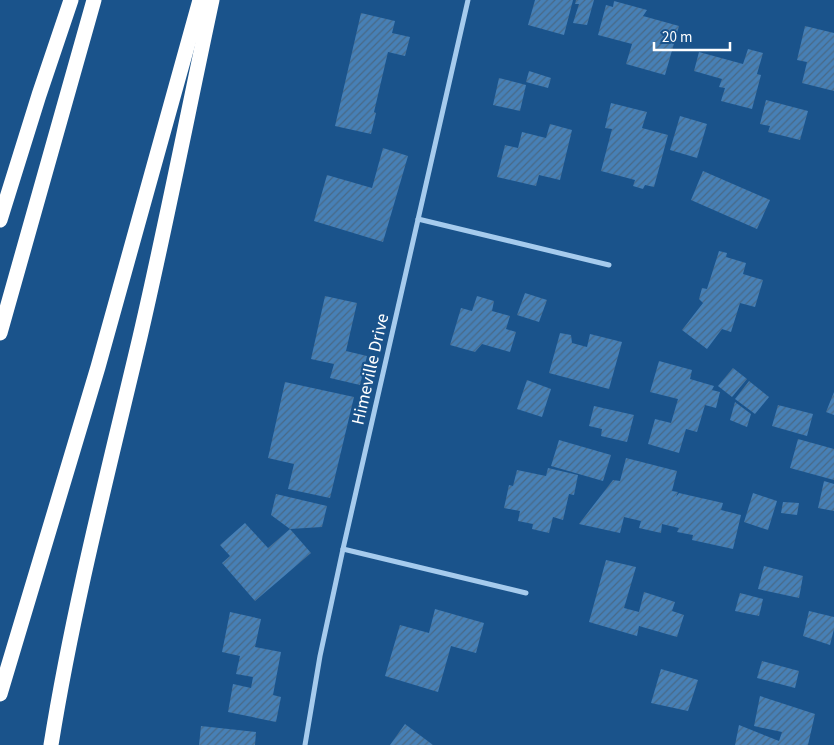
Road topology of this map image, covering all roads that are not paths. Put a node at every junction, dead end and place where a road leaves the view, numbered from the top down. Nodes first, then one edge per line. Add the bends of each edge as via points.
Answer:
1 (72, 0) edge
2 (94, 0) edge
3 (200, 0) edge
4 (212, 0) edge
5 (468, 0) edge
6 (418, 219) junction
7 (0, 220) edge
8 (609, 265) dead end
9 (0, 333) edge
10 (343, 549) junction
11 (526, 593) dead end
12 (0, 694) edge
13 (51, 745) edge
14 (305, 745) edge

1 - 7 highway via 38,95
2 - 9 highway
3 - 12 highway via 98,367
4 - 13 highway via 152,286 61,680
5 - 6 street, Himeville Drive
6 - 8 street
6 - 10 street, Himeville Drive
10 - 11 street
10 - 14 street, Himeville Drive

